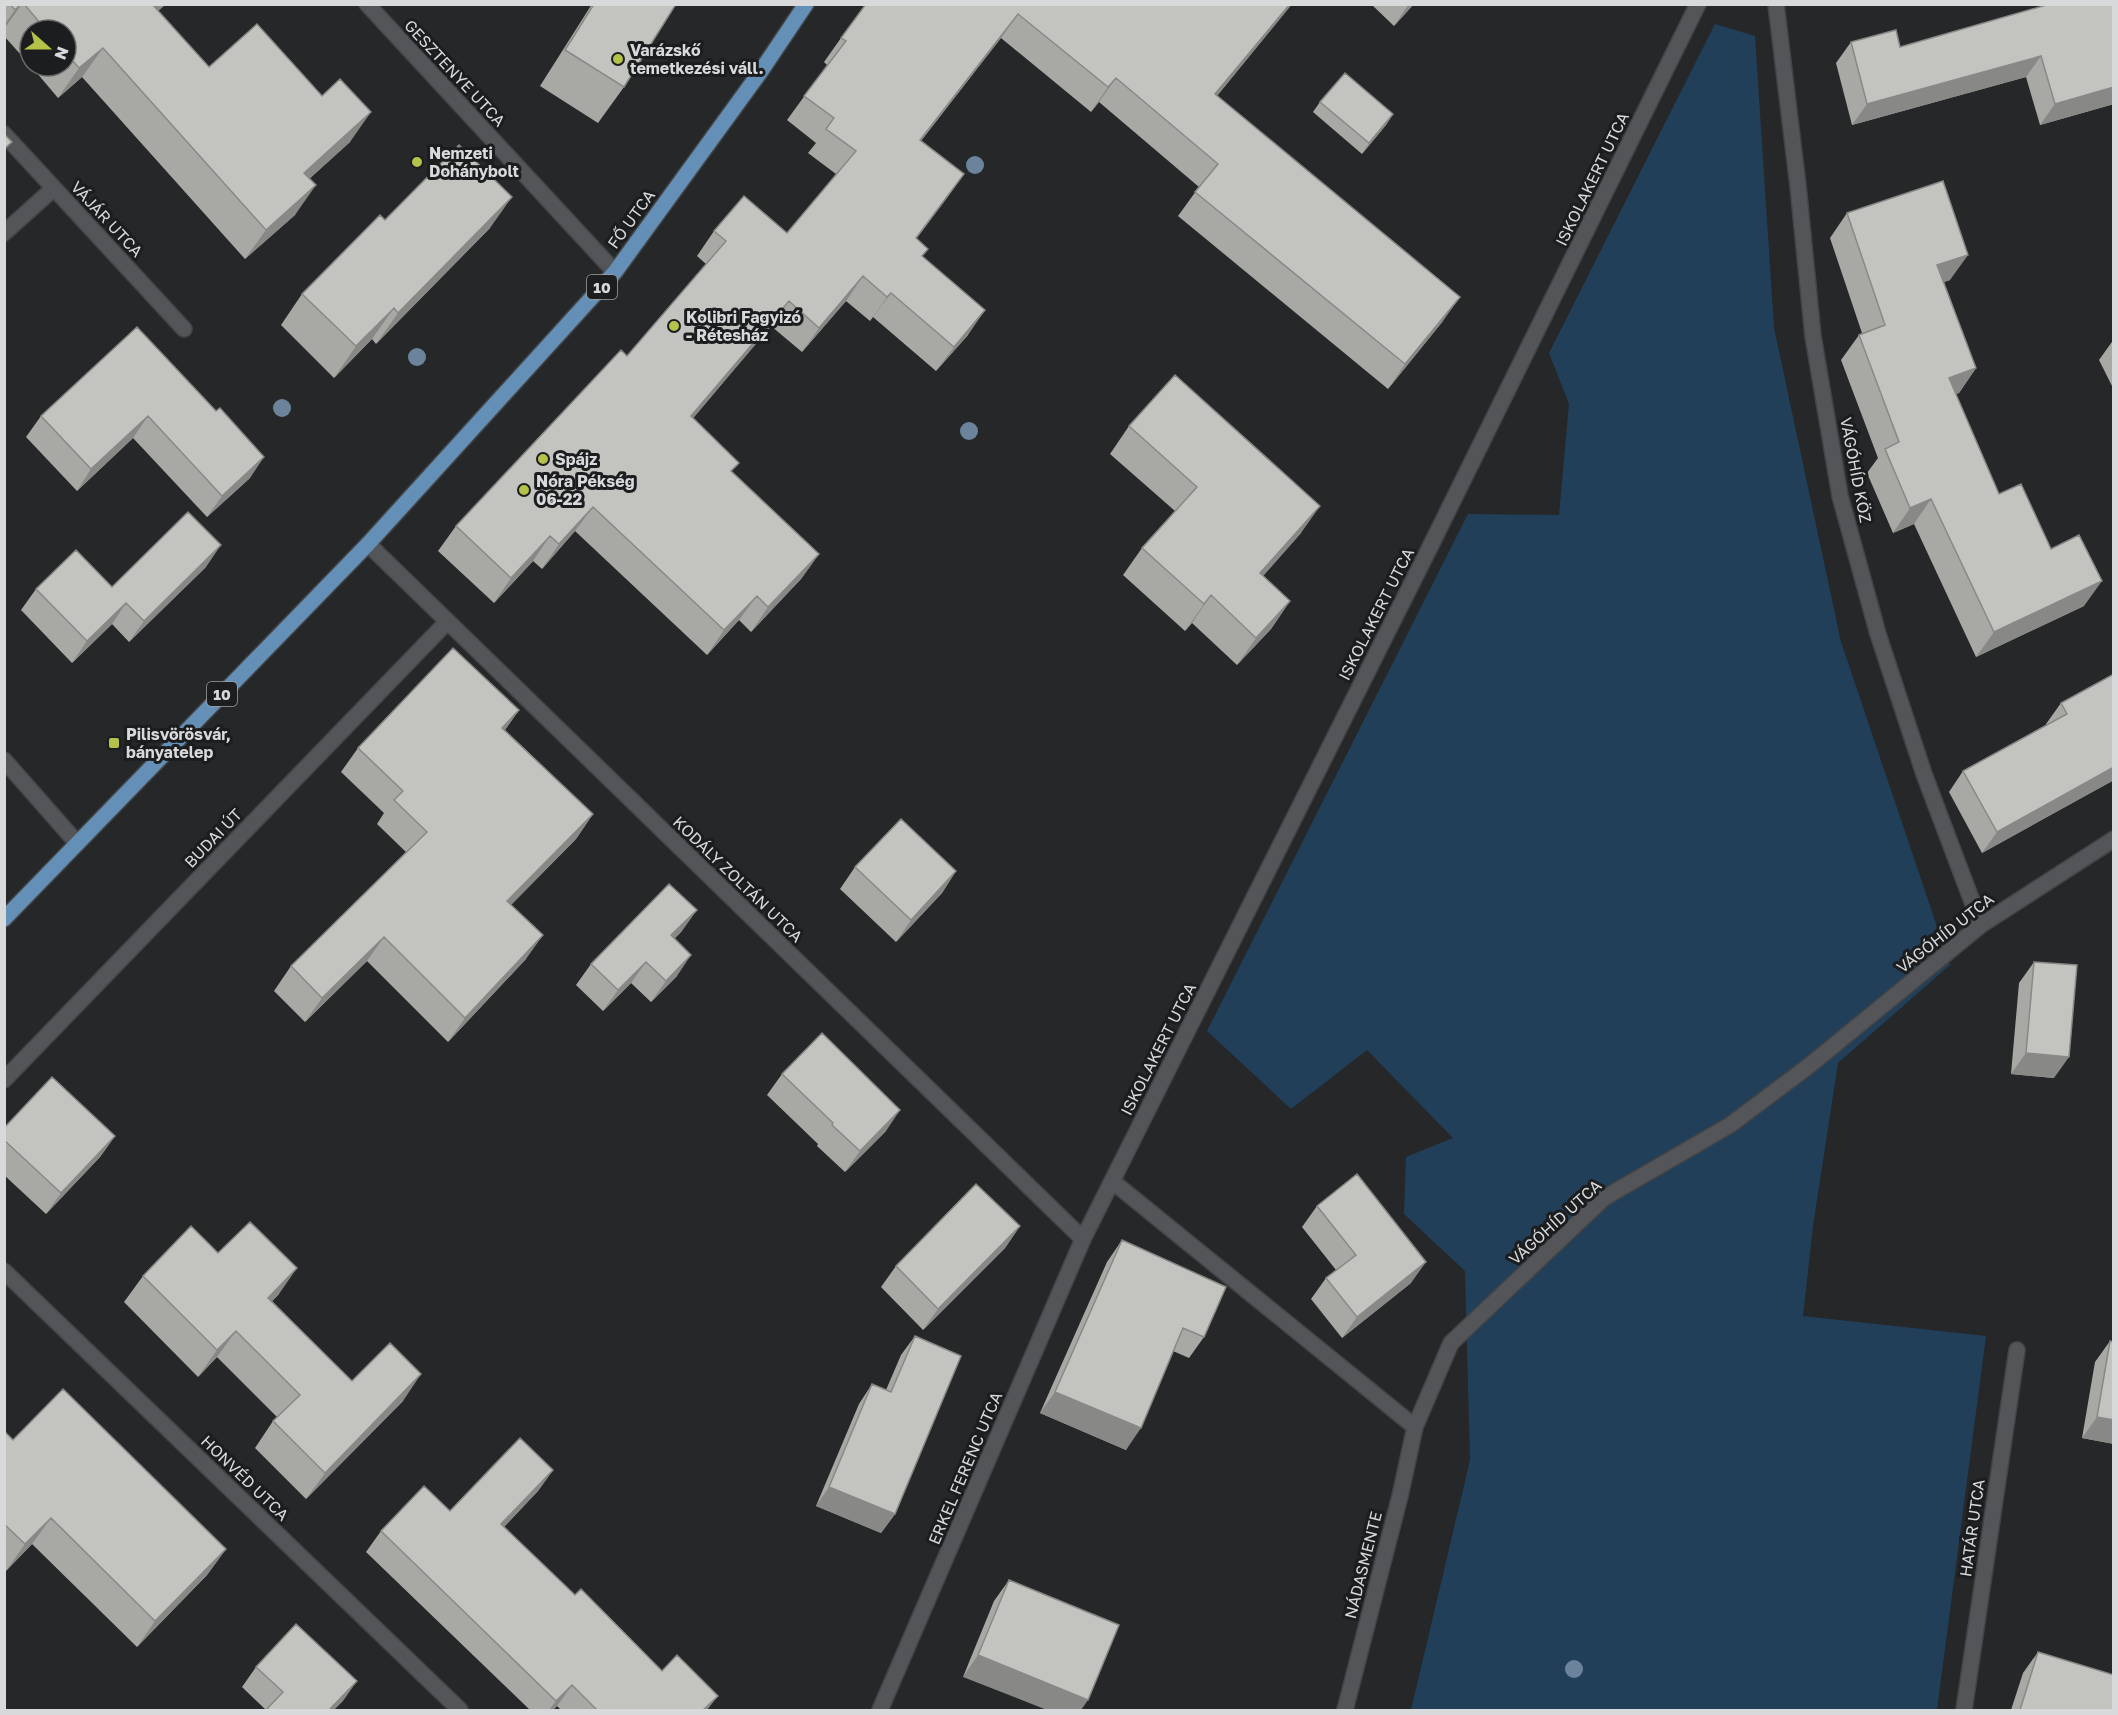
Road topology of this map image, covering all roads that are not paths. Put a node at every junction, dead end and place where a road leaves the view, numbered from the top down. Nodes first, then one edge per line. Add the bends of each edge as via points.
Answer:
1 (367, 4) edge
2 (806, 4) edge
3 (1698, 4) edge
4 (1776, 4) edge
5 (4, 134) edge
6 (53, 189) junction
7 (4, 233) edge
8 (615, 272) junction
9 (184, 328) dead end
10 (368, 544) junction
11 (447, 621) junction
12 (4, 760) edge
13 (2114, 839) edge
14 (77, 843) junction
15 (4, 919) edge
16 (1981, 925) junction
17 (4, 1080) edge
18 (1112, 1181) junction
19 (1083, 1239) junction
20 (4, 1271) edge
21 (2017, 1350) dead end
22 (1415, 1427) junction
23 (460, 1710) edge
24 (880, 1710) edge
25 (1345, 1710) edge
26 (1964, 1710) edge

1 - 8 street, GESZTENYE UTCA
2 - 8 main road, FŐ UTCA / 10
3 - 18 street, ISKOLAKERT UTCA
4 - 16 street, VÁGÓHÍD KÖZ via 1813,336 1840,496 1924,774
5 - 6 street, VÁJÁR UTCA
6 - 7 street
6 - 9 street, VÁJÁR UTCA
8 - 10 main road, FŐ UTCA / 10
10 - 11 street, KODÁLY ZOLTÁN UTCA
10 - 14 main road, 10
11 - 17 street, BUDAI ÚT
11 - 19 street, KODÁLY ZOLTÁN UTCA
12 - 14 street
13 - 16 street, VÁGÓHÍD UTCA
14 - 15 main road, 10
16 - 22 street, VÁGÓHÍD UTCA via 1730,1125 1604,1198 1451,1343
18 - 19 street, ISKOLAKERT UTCA
18 - 22 street
19 - 24 street, ERKEL FERENC UTCA
20 - 23 street, HONVÉD UTCA
21 - 26 street, HATÁR UTCA
22 - 25 street, NÁDASMENTE

